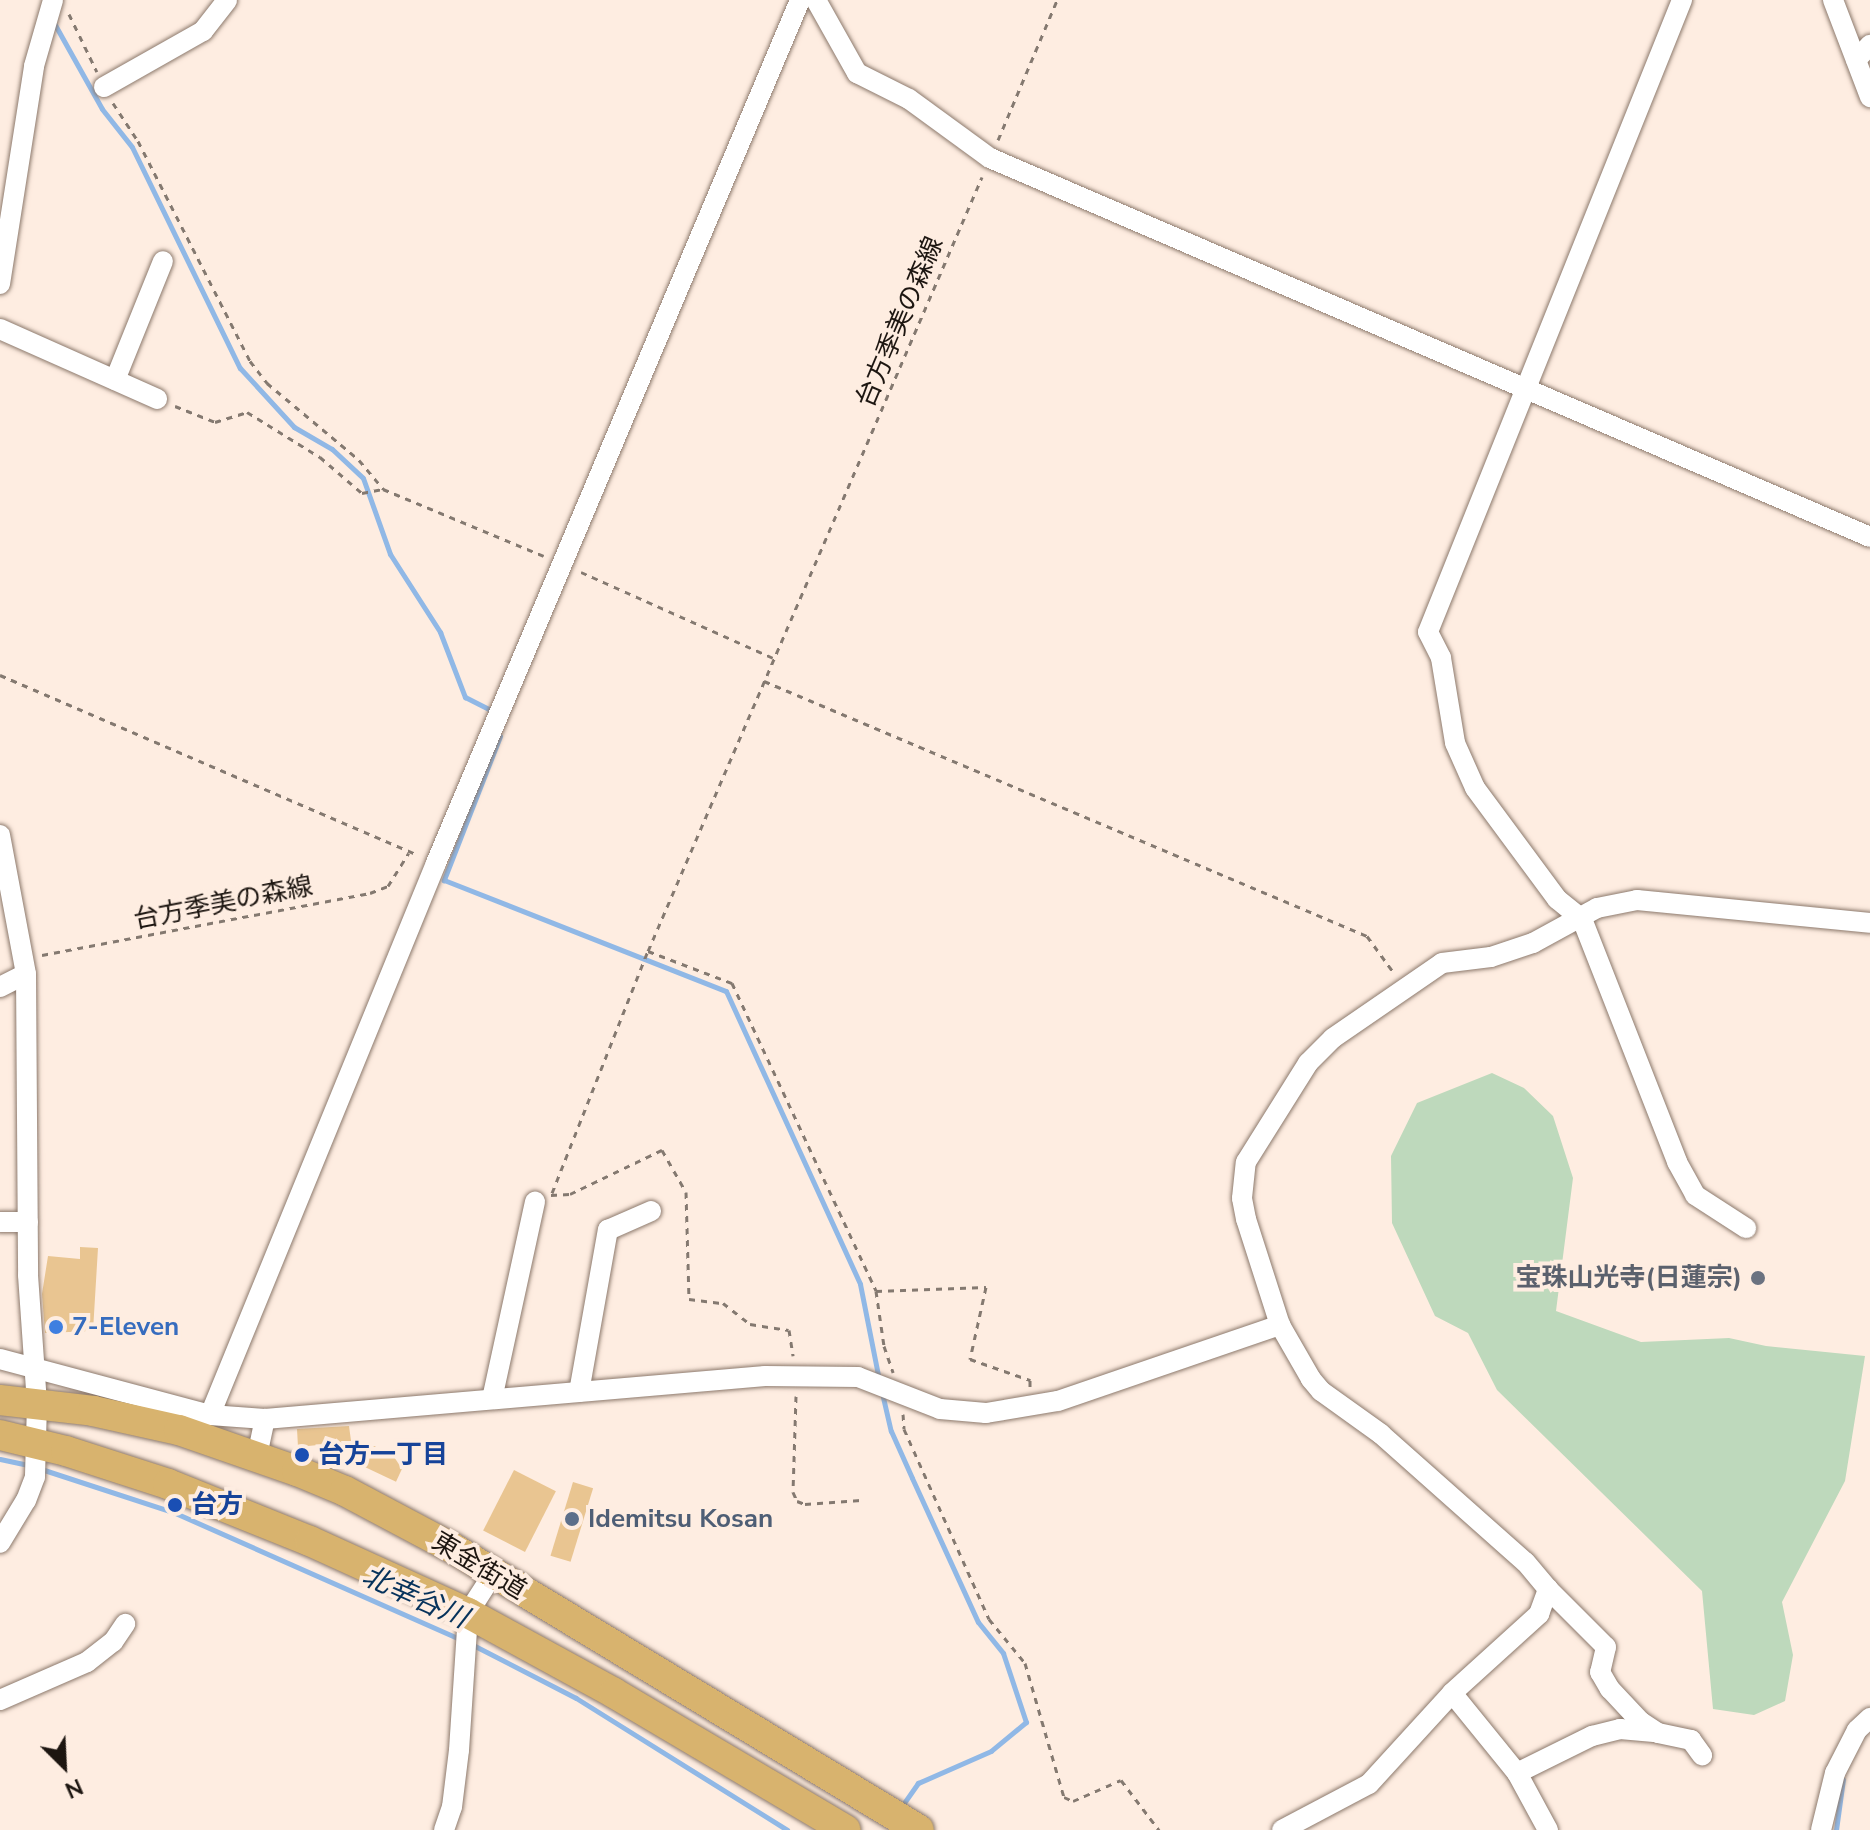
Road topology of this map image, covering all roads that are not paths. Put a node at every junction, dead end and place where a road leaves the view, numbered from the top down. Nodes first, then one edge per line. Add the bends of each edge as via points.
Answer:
1 (227, 0) edge
2 (800, 0) edge
3 (816, 0) edge
4 (1682, 0) edge
5 (1833, 0) edge
6 (60, 5) edge
7 (1863, 52) edge
8 (104, 87) road end
9 (1870, 97) edge
10 (163, 261) dead end
11 (0, 284) edge
12 (0, 329) edge
13 (115, 380) junction
14 (1525, 389) junction
15 (157, 399) road end
16 (1870, 537) edge
17 (0, 835) edge
18 (4, 881) edge
19 (1582, 919) junction
20 (1870, 923) edge
21 (24, 966) junction
22 (0, 987) edge
23 (543, 1198) road end
24 (651, 1211) dead end
25 (0, 1222) edge
26 (28, 1222) junction
27 (1746, 1228) dead end
28 (1280, 1325) junction
29 (0, 1359) edge
30 (35, 1366) junction
31 (579, 1392) junction
32 (492, 1399) junction
33 (0, 1400) edge
34 (37, 1404) junction
35 (210, 1415) junction
36 (265, 1419) junction
37 (0, 1435) edge
38 (36, 1444) junction
39 (257, 1456) junction
40 (0, 1543) edge
41 (493, 1574) junction
42 (1548, 1589) junction
43 (468, 1613) junction
44 (125, 1624) dead end
45 (1452, 1693) junction
46 (0, 1700) edge
47 (1870, 1718) edge
48 (1658, 1733) junction
49 (1702, 1755) dead end
50 (1517, 1773) junction
51 (444, 1830) edge
52 (846, 1830) edge
53 (919, 1830) edge
54 (1282, 1830) edge
55 (1548, 1830) edge
56 (1821, 1830) edge

1 - 8 street via 203,31
2 - 35 street
3 - 14 street via 857,73 909,99 990,158
4 - 14 street
5 - 7 street
6 - 11 street via 34,66
7 - 9 street
10 - 13 street
12 - 13 street
13 - 15 street
14 - 16 street
14 - 19 street via 1428,632 1441,658 1455,743 1475,788 1557,899
17 - 18 street
18 - 21 street
19 - 20 street via 1597,908 1637,900
19 - 27 street via 1677,1162 1695,1195
19 - 28 street via 1505,952 1442,963 1343,1030 1308,1063 1246,1162 1242,1198
21 - 22 street
21 - 26 street
23 - 32 street
24 - 31 street via 608,1230
25 - 26 street
26 - 30 street
28 - 31 street via 1031,1407 967,1413 940,1409 858,1377 796,1376
28 - 42 street via 1321,1391 1381,1434 1525,1562
29 - 30 street
30 - 34 street
30 - 35 street
31 - 32 street
32 - 36 street
33 - 34 highway, 東金街道
34 - 38 street
34 - 39 highway, 東金街道 via 138,1419
35 - 36 street
36 - 39 street
37 - 38 highway, 東金街道
38 - 40 street via 35,1477
38 - 43 highway, 東金街道 via 168,1484
39 - 41 highway, 東金街道 via 357,1497
41 - 43 street
41 - 53 highway, 東金街道
42 - 45 street via 1539,1614
42 - 48 street via 1606,1647 1600,1672 1641,1722
43 - 51 street via 459,1750
43 - 52 highway, 東金街道
44 - 46 street via 113,1642 87,1662
45 - 50 street
45 - 54 street via 1369,1784
47 - 56 street via 1857,1730 1835,1773
48 - 49 street via 1691,1740
48 - 50 street via 1620,1729 1592,1736
50 - 55 street

